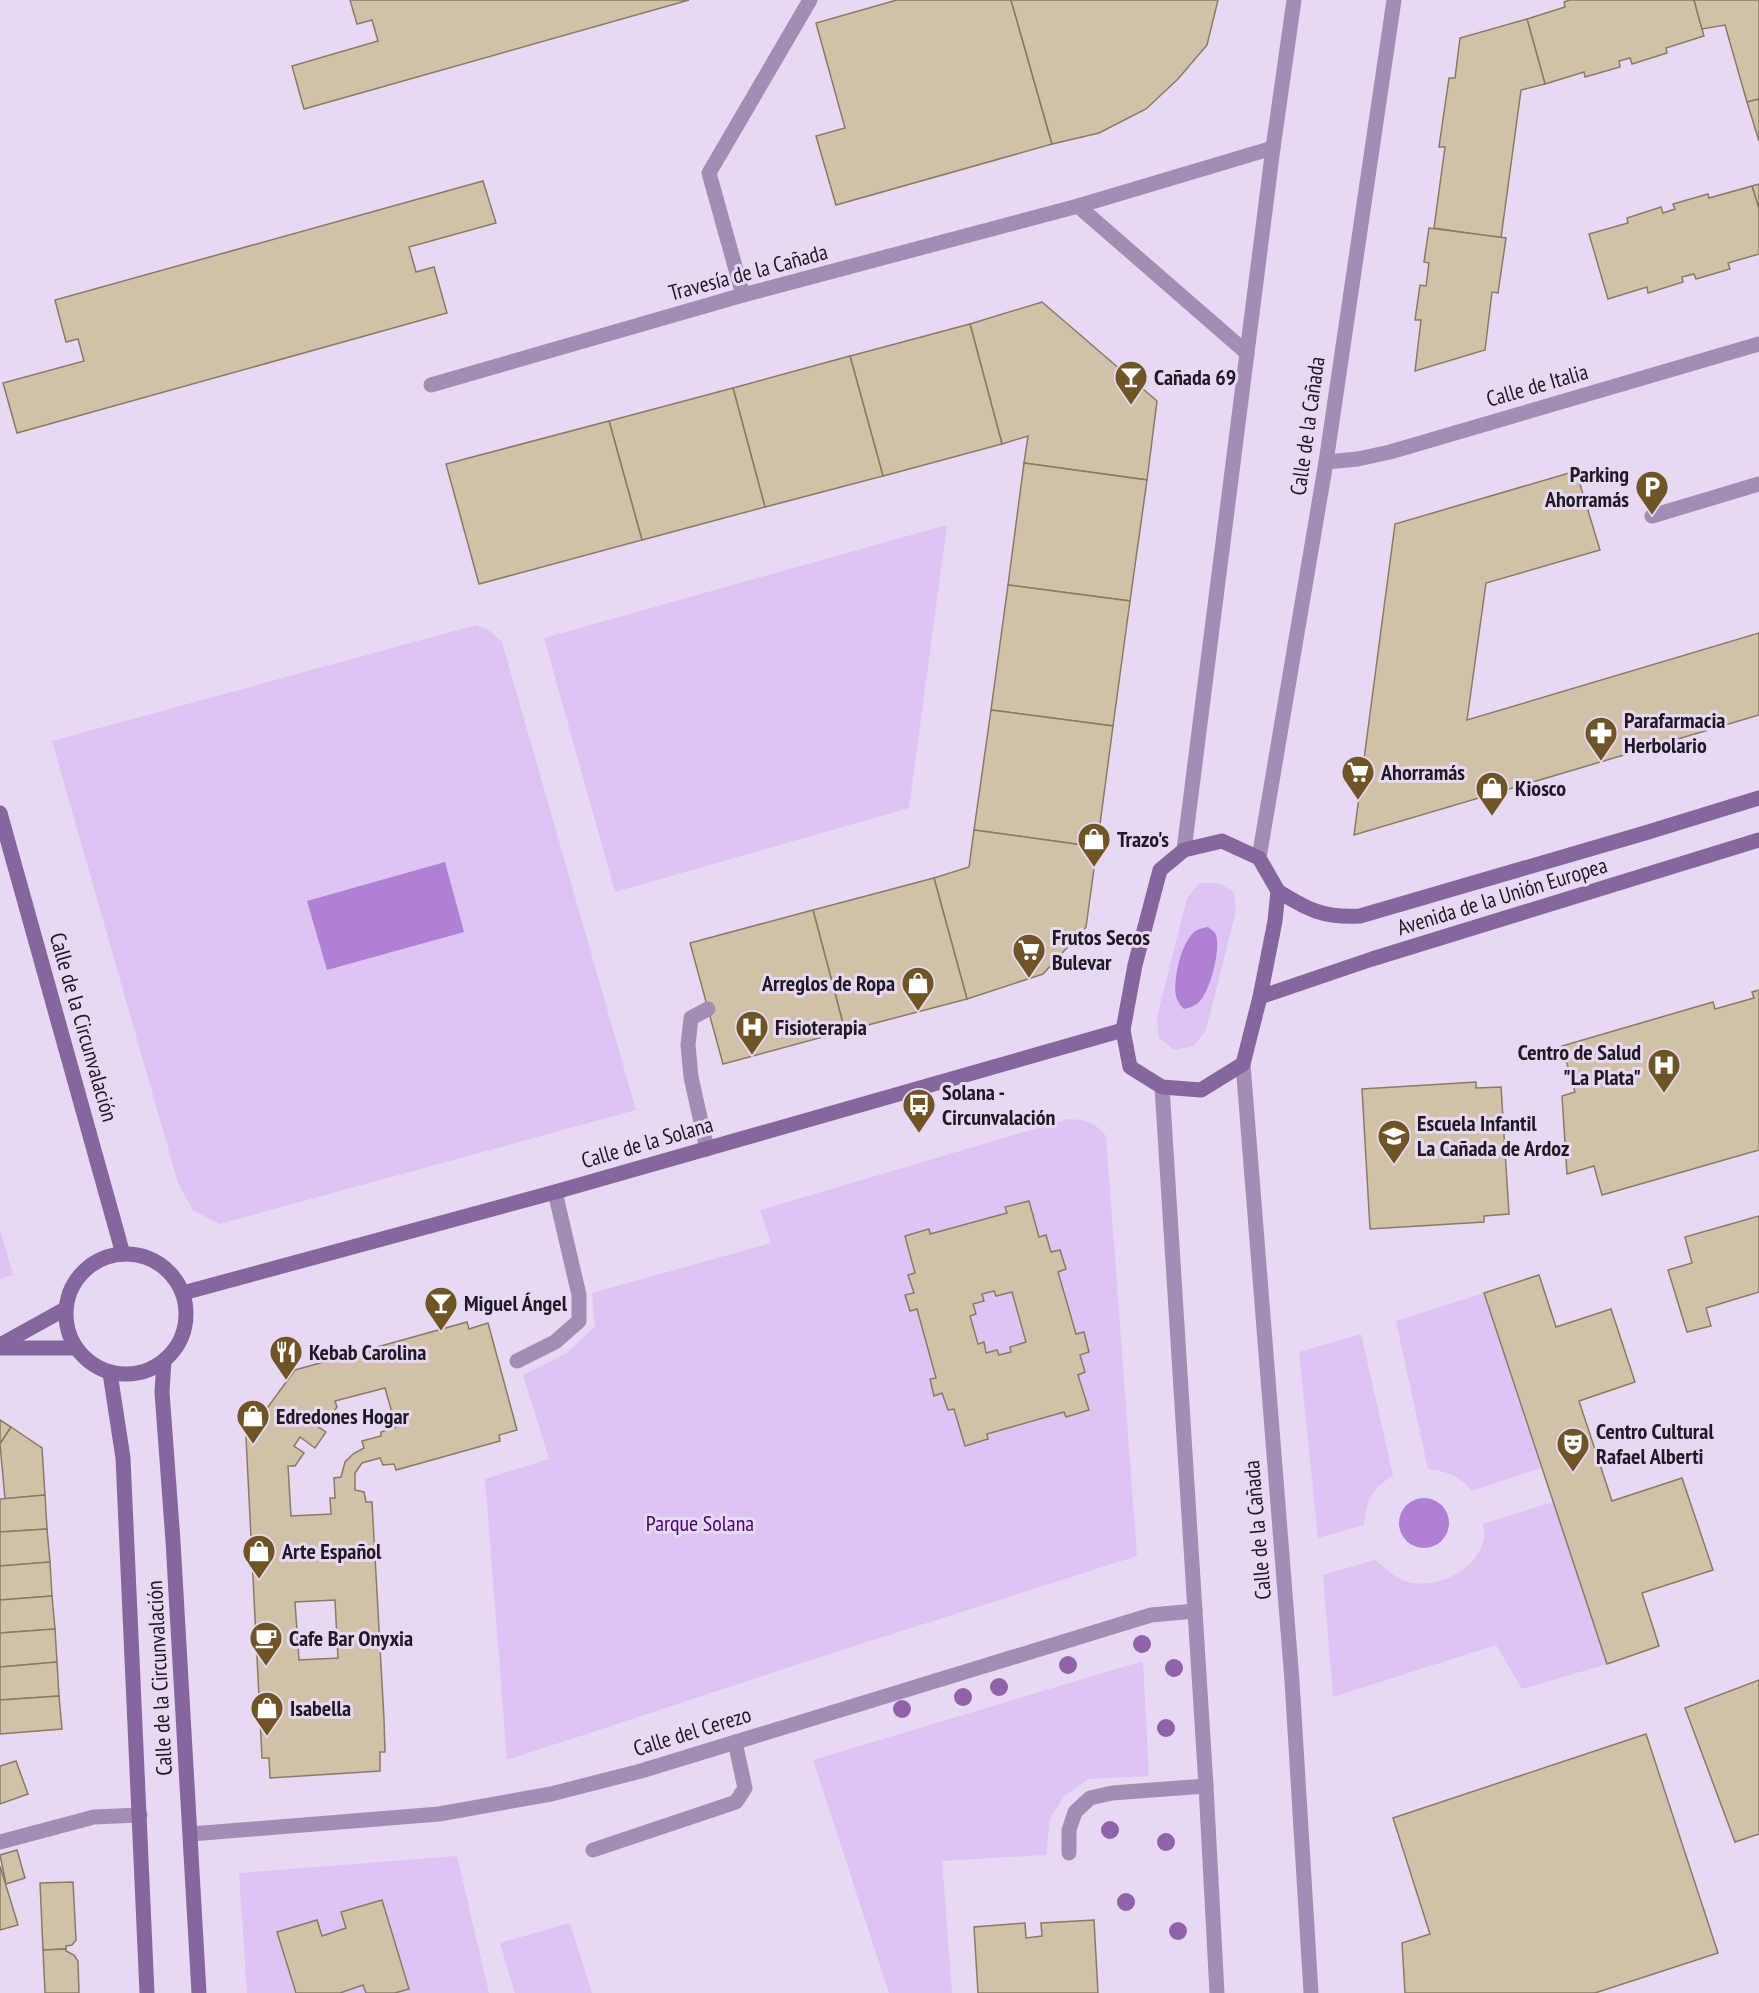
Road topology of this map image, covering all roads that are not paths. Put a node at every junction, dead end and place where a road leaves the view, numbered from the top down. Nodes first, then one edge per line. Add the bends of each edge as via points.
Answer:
1 (810, 0) edge
2 (1294, 0) edge
3 (1394, 0) edge
4 (1273, 148) junction
5 (1078, 206) junction
6 (743, 295) junction
7 (1759, 344) edge
8 (1247, 353) junction
9 (431, 385) dead end
10 (1326, 462) junction
11 (1759, 484) edge
12 (1652, 516) dead end
13 (1759, 798) edge
14 (0, 813) edge
15 (1759, 840) edge
16 (1184, 850) junction
17 (1259, 858) junction
18 (1278, 891) junction
19 (1260, 997) junction
20 (708, 1009) dead end
21 (1123, 1030) junction
22 (1243, 1064) junction
23 (1162, 1087) junction
24 (707, 1149) junction
25 (555, 1192) junction
26 (123, 1254) junction
27 (183, 1293) junction
28 (65, 1309) junction
29 (0, 1347) edge
30 (76, 1348) junction
31 (517, 1361) dead end
32 (164, 1362) junction
33 (110, 1373) junction
34 (1195, 1611) junction
35 (735, 1742) junction
36 (1206, 1786) junction
37 (140, 1815) junction
38 (190, 1834) junction
39 (0, 1842) edge
40 (593, 1850) dead end
41 (1069, 1853) dead end
42 (147, 1993) edge
43 (199, 1993) edge
44 (1217, 1993) edge
45 (1311, 1993) edge

1 - 6 street via 709,173
2 - 4 street
3 - 10 street, Calle de la Cañada
4 - 5 street, Travesía de la Cañada
4 - 8 street
5 - 6 street, Travesía de la Cañada
5 - 8 street
6 - 9 street, Travesía de la Cañada
7 - 10 street, Calle de Italia via 1390,452
8 - 16 street
10 - 17 street, Calle de la Cañada
11 - 12 street
13 - 18 street, Avenida de la Unión Europea via 1360,915 1341,917 1306,909
14 - 26 street, Calle de la Circunvalación
15 - 19 street, Avenida de la Unión Europea
16 - 17 street via 1222,841
16 - 21 street via 1160,870
17 - 18 street
18 - 19 street
19 - 22 street
20 - 24 street via 691,1018 687,1045
21 - 23 street via 1130,1067
21 - 24 street, Calle de la Solana
22 - 23 street via 1201,1090
22 - 45 street, Calle de la Cañada via 1292,1681
23 - 34 street
24 - 25 street, Calle de la Solana
25 - 27 street, Calle de la Solana
25 - 31 street via 579,1295 579,1321 555,1342
26 - 27 street via 148,1258 170,1272
26 - 28 street via 101,1258 84,1271 71,1288
27 - 32 street via 187,1318 180,1342
28 - 29 street
28 - 30 street via 67,1329
29 - 30 street
30 - 33 street via 91,1363
32 - 33 street via 147,1371
32 - 38 street, Calle de la Circunvalación via 162,1392
33 - 37 street, Calle de la Circunvalación via 123,1458
34 - 35 street, Calle del Cerezo via 1151,1615
34 - 36 street
35 - 38 street, Calle del Cerezo via 551,1794 439,1814
35 - 40 street via 745,1788 736,1802
36 - 41 street via 1090,1798 1075,1812 1069,1830
36 - 44 street
37 - 39 street via 94,1817
37 - 42 street, Calle de la Circunvalación
38 - 43 street, Calle de la Circunvalación

